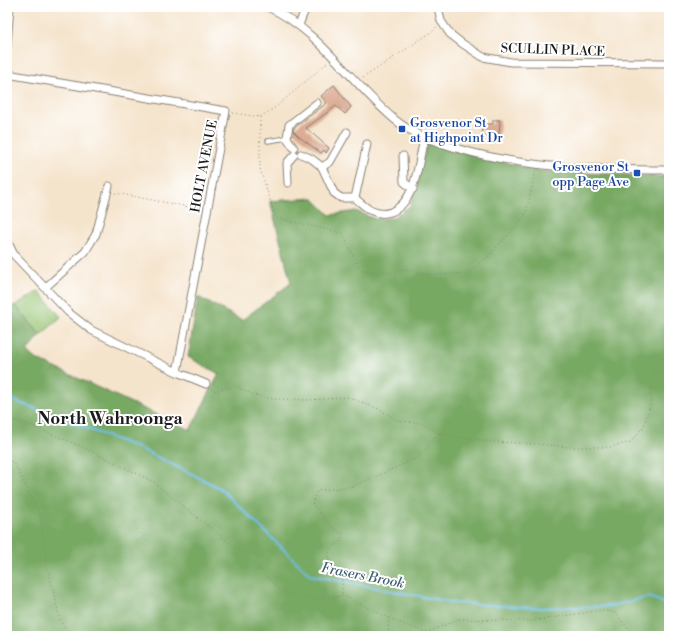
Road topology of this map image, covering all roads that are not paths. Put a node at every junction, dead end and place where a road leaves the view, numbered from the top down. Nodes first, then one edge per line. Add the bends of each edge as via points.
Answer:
1 (10, 7) edge
2 (268, 7) edge
3 (306, 7) edge
4 (438, 7) edge
5 (299, 25) junction
6 (7, 45) edge
7 (669, 63) edge
8 (7, 74) edge
9 (317, 103) dead end
10 (347, 132) dead end
11 (287, 138) junction
12 (424, 138) junction
13 (268, 141) dead end
14 (367, 144) dead end
15 (296, 152) junction
16 (403, 156) dead end
17 (322, 167) junction
18 (669, 170) edge
19 (288, 183) dead end
20 (109, 186) dead end
21 (413, 189) junction
22 (356, 198) junction
23 (7, 240) edge
24 (46, 287) junction
25 (177, 372) junction
26 (206, 384) road end

1 - 6 street
2 - 5 street
3 - 5 street
4 - 7 street, SCULLIN PLACE via 441,21 450,34 483,56 511,62
5 - 12 street via 394,120
8 - 25 street, HOLT AVENUE via 226,111
9 - 11 street via 289,125
10 - 17 street via 330,162
11 - 13 lane
11 - 15 street
12 - 18 street via 493,159 583,170
12 - 21 street
14 - 22 street
15 - 17 street
15 - 19 street via 287,163
16 - 21 street via 404,182
17 - 22 street via 334,193 341,198
20 - 24 street via 96,234 85,252
21 - 22 street via 401,208 385,214 365,208
23 - 24 street via 14,255
24 - 25 street via 68,312 92,330
25 - 26 street

